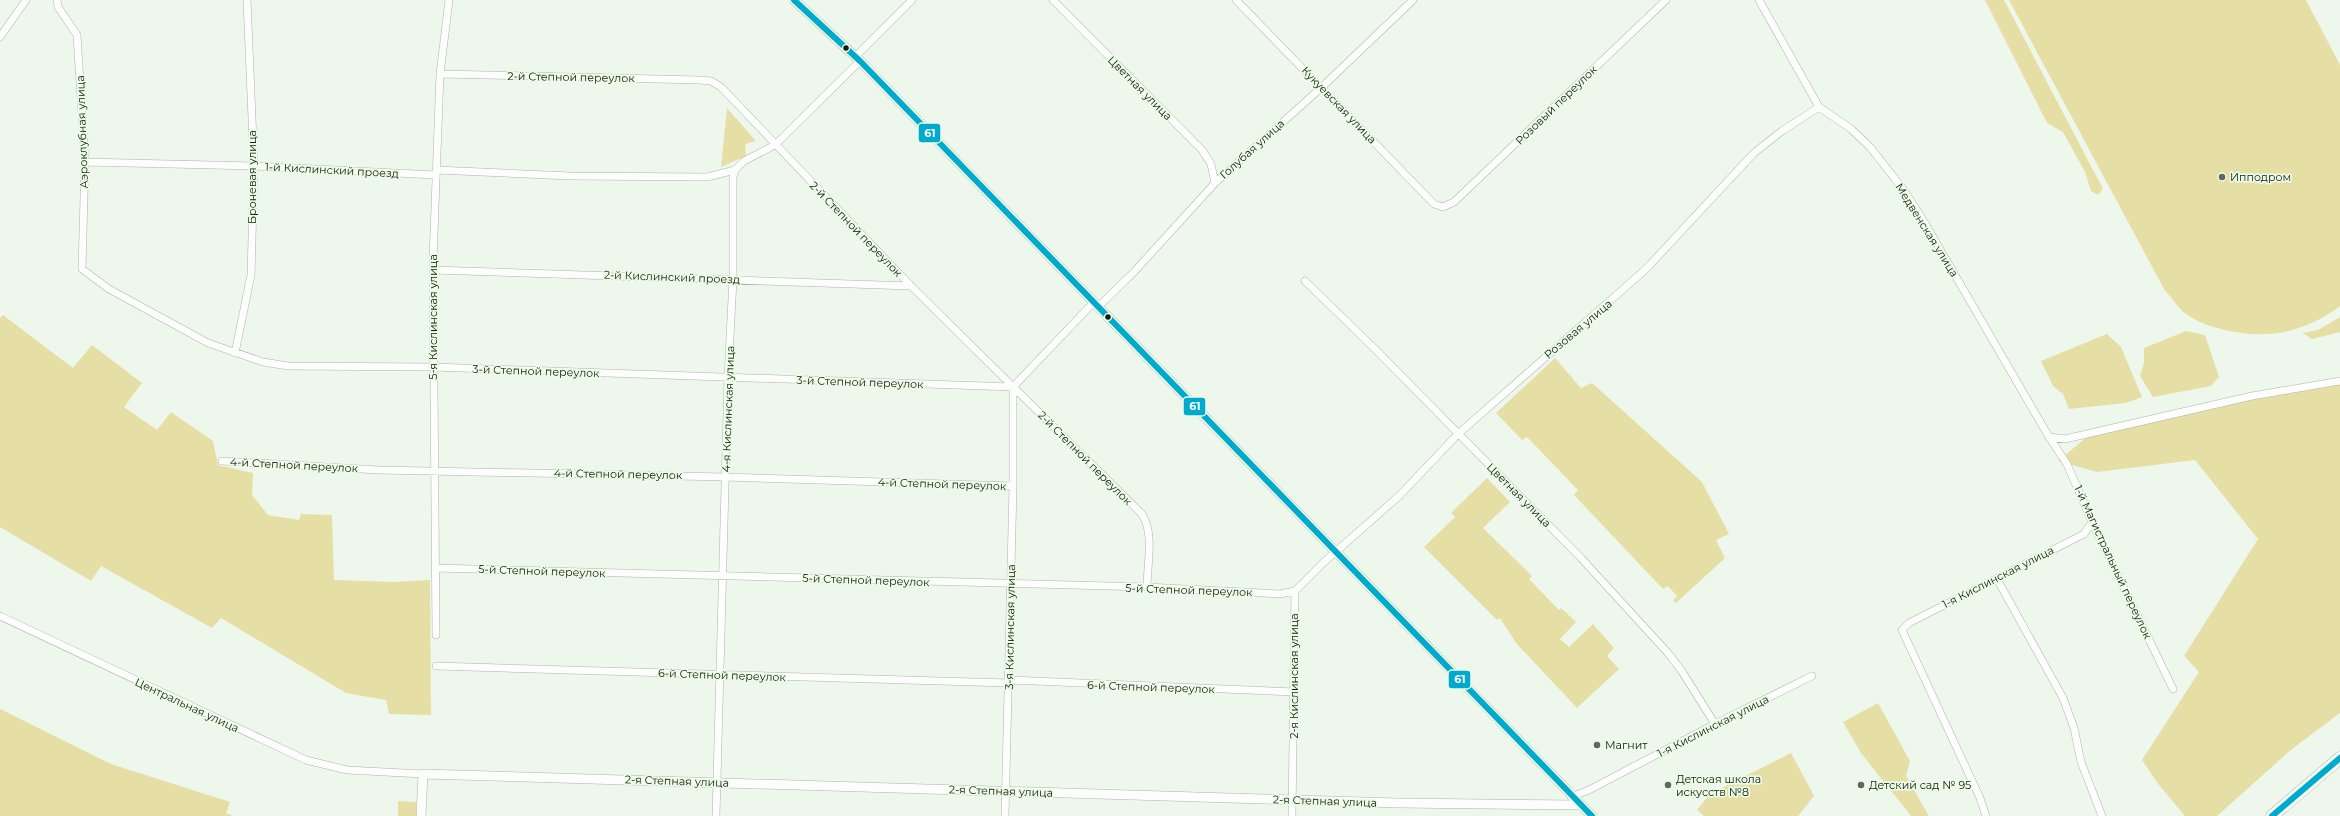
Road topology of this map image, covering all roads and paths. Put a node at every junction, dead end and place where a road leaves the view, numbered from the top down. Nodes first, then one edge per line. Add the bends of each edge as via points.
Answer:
1 (26, 0) edge
2 (56, 0) edge
3 (247, 0) edge
4 (449, 0) edge
5 (794, 0) edge
6 (912, 0) edge
7 (1053, 0) edge
8 (1236, 0) edge
9 (1413, 0) edge
10 (1666, 0) edge
11 (1759, 0) edge
12 (0, 37) edge
13 (858, 59) junction
14 (440, 74) junction
15 (1322, 87) junction
16 (1819, 107) junction
17 (775, 145) junction
18 (85, 162) junction
19 (254, 166) junction
20 (735, 170) junction
21 (436, 173) junction
22 (1215, 182) junction
23 (1443, 207) joint
24 (82, 269) joint
25 (433, 270) junction
26 (733, 279) junction
27 (1305, 281) dead end
28 (911, 286) junction
29 (1096, 304) junction
30 (235, 353) junction
31 (433, 367) junction
32 (728, 377) junction
33 (2340, 380) edge
34 (1013, 387) junction
35 (1458, 434) junction
36 (2049, 437) junction
37 (222, 461) dead end
38 (435, 470) junction
39 (725, 477) junction
40 (1013, 486) junction
41 (2092, 522) junction
42 (1336, 553) junction
43 (436, 568) junction
44 (724, 576) junction
45 (1997, 579) junction
46 (1010, 584) junction
47 (1147, 587) junction
48 (1295, 591) junction
49 (0, 616) edge
50 (436, 635) dead end
51 (436, 666) dead end
52 (719, 674) junction
53 (1812, 676) dead end
54 (1008, 682) junction
55 (2173, 689) dead end
56 (1295, 692) junction
57 (1715, 724) junction
58 (2340, 758) edge
59 (422, 774) junction
60 (717, 782) junction
61 (1007, 791) junction
62 (1571, 796) junction
63 (1293, 800) junction
64 (1579, 805) junction
65 (421, 816) edge
66 (716, 816) edge
67 (1005, 816) edge
68 (1292, 816) edge
69 (1592, 816) edge
70 (1986, 816) edge
71 (2102, 816) edge
72 (2272, 816) edge

1 - 12 street
2 - 18 street, Аэроклубная улица via 58,7 78,35
3 - 19 street, Броневая улица
4 - 14 street, 5-я Кислинская улица
5 - 13 street
6 - 13 street
7 - 22 street, Цветная улица via 1202,150 1211,164
8 - 15 street, Кукуевская улица
9 - 15 street, Голубая улица
10 - 23 street, Розовый переулок via 1454,202
11 - 16 street, Медвенская улица
13 - 17 street
13 - 29 street
14 - 17 street, 2-й Степной переулок via 711,81 721,88
14 - 21 street, 5-я Кислинская улица
15 - 22 street, Голубая улица
15 - 23 street, Кукуевская улица via 1434,204
16 - 35 street, Розовая улица via 1754,153 1646,269
16 - 36 street, Медвенская улица via 1851,129 1870,147 1903,189
17 - 20 street via 744,161
17 - 28 street, 2-й Степной переулок
18 - 19 street, 1-й Кислинский проезд
18 - 24 street, Аэроклубная улица
19 - 21 street, 1-й Кислинский проезд
19 - 30 street, Броневая улица via 251,275
20 - 21 street, 1-й Кислинский проезд via 707,177
20 - 26 street, 4-я Кислинская улица
21 - 25 street, 5-я Кислинская улица
22 - 29 street, Голубая улица via 1134,272
24 - 30 street, 3-й Степной переулок via 109,289 145,310 208,344
25 - 26 street, 2-й Кислинский проезд
25 - 31 street, 5-я Кислинская улица
26 - 28 street, 2-й Кислинский проезд
26 - 32 street, 4-я Кислинская улица
27 - 35 street, Цветная улица
28 - 34 street, 2-й Степной переулок
29 - 34 street
29 - 42 street
30 - 31 street, 3-й Степной переулок via 263,362 288,366
31 - 32 street, 3-й Степной переулок
31 - 38 street, 5-я Кислинская улица
32 - 34 street, 3-й Степной переулок
32 - 39 street, 4-я Кислинская улица
33 - 36 street via 2252,396 2065,439
34 - 40 street, 3-я Кислинская улица
34 - 47 street, 2-й Степной переулок via 1147,521
35 - 42 street, Розовая улица via 1399,496
35 - 57 street, Цветная улица via 1581,558 1668,654
36 - 41 street, 1-й Магистральный переулок via 2067,464
37 - 38 street, 4-й Степной переулок via 379,470
38 - 39 street, 4-й Степной переулок
38 - 43 street, 5-я Кислинская улица
39 - 40 street, 4-й Степной переулок
39 - 44 street, 4-я Кислинская улица
40 - 46 street, 3-я Кислинская улица
41 - 45 street, 1-я Кислинская улица via 2084,534
41 - 55 street, 1-й Магистральный переулок
42 - 48 street
42 - 62 street
43 - 44 street, 5-й Степной переулок
43 - 50 street, 5-я Кислинская улица
44 - 46 street, 5-й Степной переулок
44 - 52 street, 4-я Кислинская улица
45 - 70 street, 1-я Кислинская улица via 1909,623 1902,630
45 - 71 street via 2063,698 2074,728 2081,762
46 - 47 street, 5-й Степной переулок
46 - 54 street, 3-я Кислинская улица
47 - 48 street, 5-й Степной переулок via 1280,594
48 - 56 street, 2-я Кислинская улица
49 - 59 street, Центральная улица via 306,760 347,770
51 - 52 street, 6-й Степной переулок
52 - 54 street, 6-й Степной переулок
52 - 60 street, 4-я Кислинская улица
53 - 57 street, 1-я Кислинская улица
54 - 56 street, 6-й Степной переулок
54 - 61 street, 3-я Кислинская улица
56 - 63 street, 2-я Кислинская улица
57 - 62 street, 1-я Кислинская улица via 1589,790
58 - 72 main road
59 - 60 street, 2-я Степная улица
59 - 65 street
60 - 61 street, 2-я Степная улица
60 - 66 street, 4-я Кислинская улица
61 - 63 street, 2-я Степная улица
61 - 67 street, 3-я Кислинская улица
62 - 64 street
63 - 64 street, 2-я Степная улица via 1506,806
63 - 68 street, 2-я Кислинская улица
64 - 69 street

